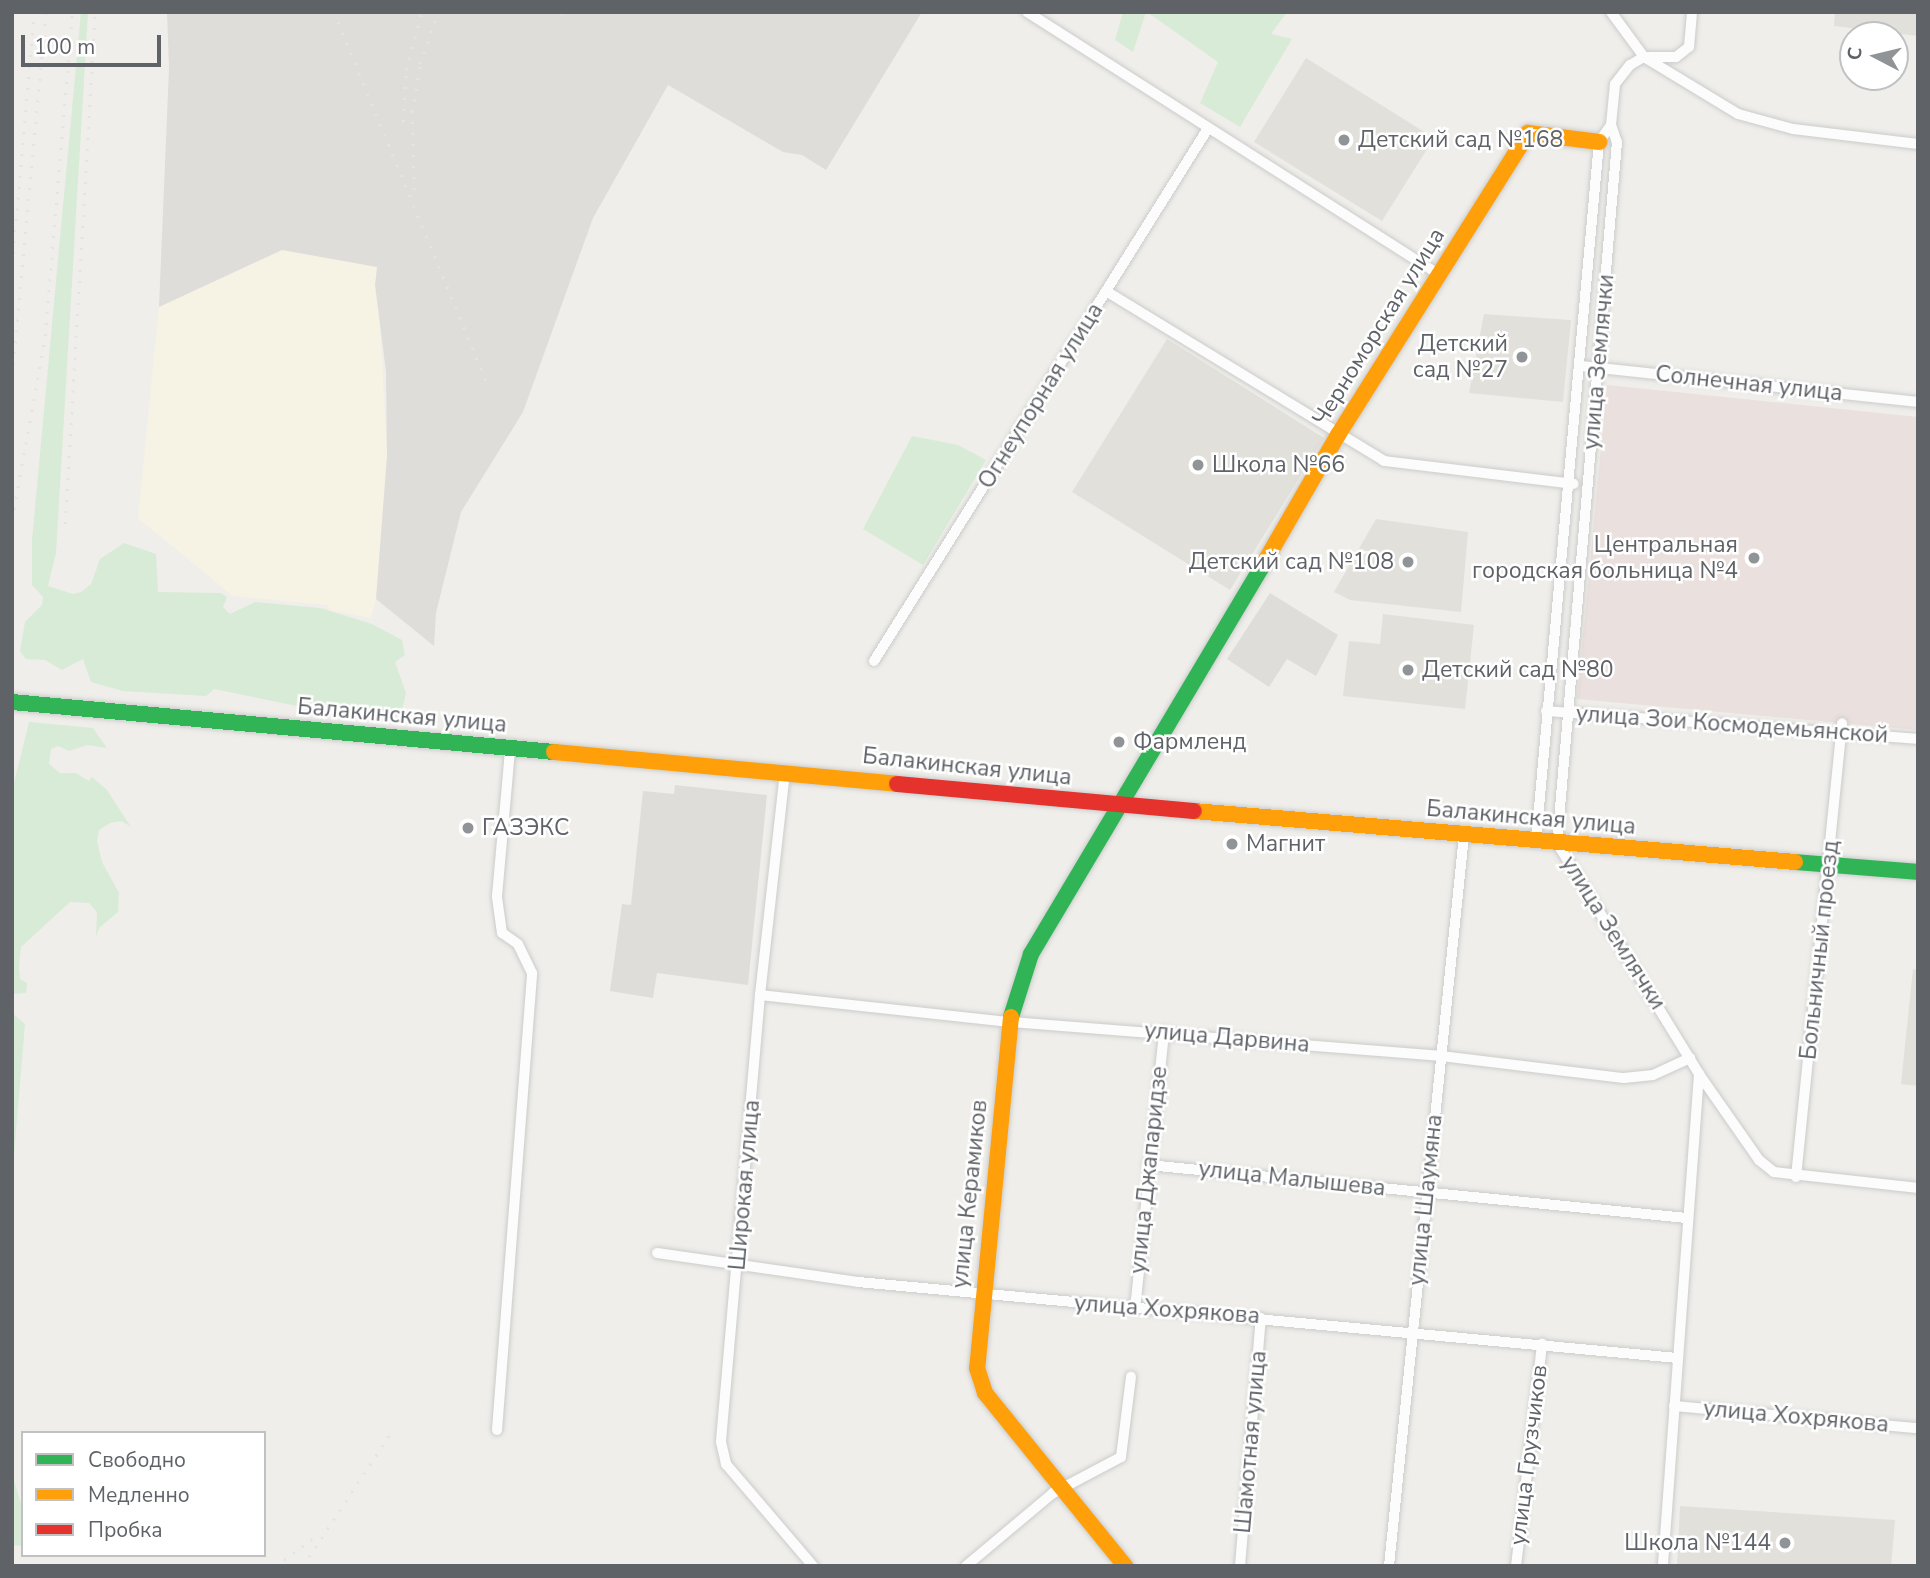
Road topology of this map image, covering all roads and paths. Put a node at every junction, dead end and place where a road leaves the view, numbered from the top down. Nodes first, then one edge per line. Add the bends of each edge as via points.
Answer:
1 (1027, 12) edge
2 (1611, 12) edge
3 (1692, 12) edge
4 (1644, 57) junction
5 (1611, 125) junction
6 (1207, 130) junction
7 (1599, 142) junction
8 (1918, 144) edge
9 (1438, 274) junction
10 (1106, 291) junction
11 (1581, 366) junction
12 (1599, 368) junction
13 (1918, 402) edge
14 (1338, 435) junction
15 (1570, 484) junction
16 (1587, 486) junction
17 (874, 661) dead end
18 (12, 702) edge
19 (1546, 711) junction
20 (1566, 712) junction
21 (1841, 728) junction
22 (1918, 739) edge
23 (510, 749) junction
24 (785, 772) junction
25 (1121, 805) junction
26 (1464, 835) junction
27 (1536, 841) junction
28 (1557, 843) junction
29 (1829, 864) junction
30 (1918, 872) edge
31 (760, 995) junction
32 (1010, 1022) junction
33 (1164, 1032) junction
34 (1441, 1056) junction
35 (1690, 1058) junction
36 (1699, 1074) junction
37 (1147, 1165) junction
38 (1796, 1177) junction
39 (1918, 1188) edge
40 (1426, 1193) junction
41 (1687, 1218) junction
42 (657, 1253) dead end
43 (739, 1266) junction
44 (983, 1295) junction
45 (1135, 1309) junction
46 (1261, 1318) junction
47 (1413, 1330) junction
48 (1542, 1345) junction
49 (1677, 1358) junction
50 (1131, 1377) dead end
51 (1674, 1406) junction
52 (1918, 1428) edge
53 (497, 1430) dead end
54 (1064, 1486) junction
55 (813, 1566) edge
56 (966, 1566) edge
57 (1125, 1566) edge
58 (1240, 1566) edge
59 (1389, 1566) edge
60 (1516, 1566) edge
61 (1663, 1566) edge

1 - 6 street
2 - 4 street
3 - 4 street via 1689,47 1676,57
4 - 5 street via 1630,65 1615,84
4 - 8 street via 1738,114 1793,129
5 - 7 street
5 - 12 street, улица Землячки via 1617,142
6 - 9 street
6 - 10 street, Огнеупорная улица
7 - 9 main road, Черноморская улица via 1528,133
7 - 11 street, улица Землячки
9 - 14 main road, Черноморская улица
10 - 14 street
10 - 17 street, Огнеупорная улица
11 - 12 street, Солнечная улица
11 - 15 street, улица Землячки
12 - 13 street, Солнечная улица
12 - 16 street, улица Землячки
14 - 15 street via 1384,461
14 - 25 main road, Черноморская улица via 1240,606 1153,743
15 - 16 street
15 - 19 street, улица Землячки
16 - 20 street, улица Землячки
18 - 23 main road, Балакинская улица
19 - 20 street, улица Зои Космодемьянской
19 - 27 street, улица Землячки
20 - 21 street, улица Зои Космодемьянской
20 - 28 street, улица Землячки
21 - 22 street, улица Зои Космодемьянской
21 - 29 street, Больничный проезд
23 - 24 main road, Балакинская улица
23 - 53 street via 497,896 502,933 518,944 532,973
24 - 25 main road, Балакинская улица
24 - 31 street, Широкая улица
25 - 26 main road, Балакинская улица
25 - 32 main road, улица Керамиков via 1031,954
26 - 27 main road, Балакинская улица
26 - 34 street, улица Шаумяна
27 - 28 main road, Балакинская улица
28 - 29 main road, Балакинская улица
28 - 35 street, улица Землячки
29 - 30 main road, Балакинская улица
29 - 38 street, Больничный проезд
31 - 32 street, улица Дарвина
31 - 43 street, Широкая улица
32 - 33 street, улица Дарвина
32 - 44 main road, улица Керамиков
33 - 34 street, улица Дарвина
33 - 37 street, улица Джапаридзе
34 - 35 street, улица Дарвина via 1624,1078 1653,1075
34 - 40 street, улица Шаумяна
35 - 36 street, улица Землячки
36 - 38 street via 1759,1160 1774,1172
36 - 41 street
37 - 40 street, улица Малышева
37 - 45 street, улица Джапаридзе
38 - 39 street
40 - 41 street, улица Малышева
40 - 47 street, улица Шаумяна
41 - 49 street
42 - 43 street, улица Хохрякова
43 - 44 street, улица Хохрякова
43 - 55 street, Широкая улица via 722,1454
44 - 45 street, улица Хохрякова
44 - 54 main road, улица Керамиков via 977,1368 985,1393
45 - 46 street, улица Хохрякова
46 - 47 street, улица Хохрякова
46 - 58 street, Шамотная улица
47 - 48 street, улица Хохрякова
47 - 59 street, улица Шаумяна
48 - 49 street, улица Хохрякова
48 - 60 street, улица Грузчиков
49 - 51 street
50 - 54 street via 1121,1457
51 - 52 street, улица Хохрякова
51 - 61 street
54 - 56 street
54 - 57 main road, улица Керамиков

